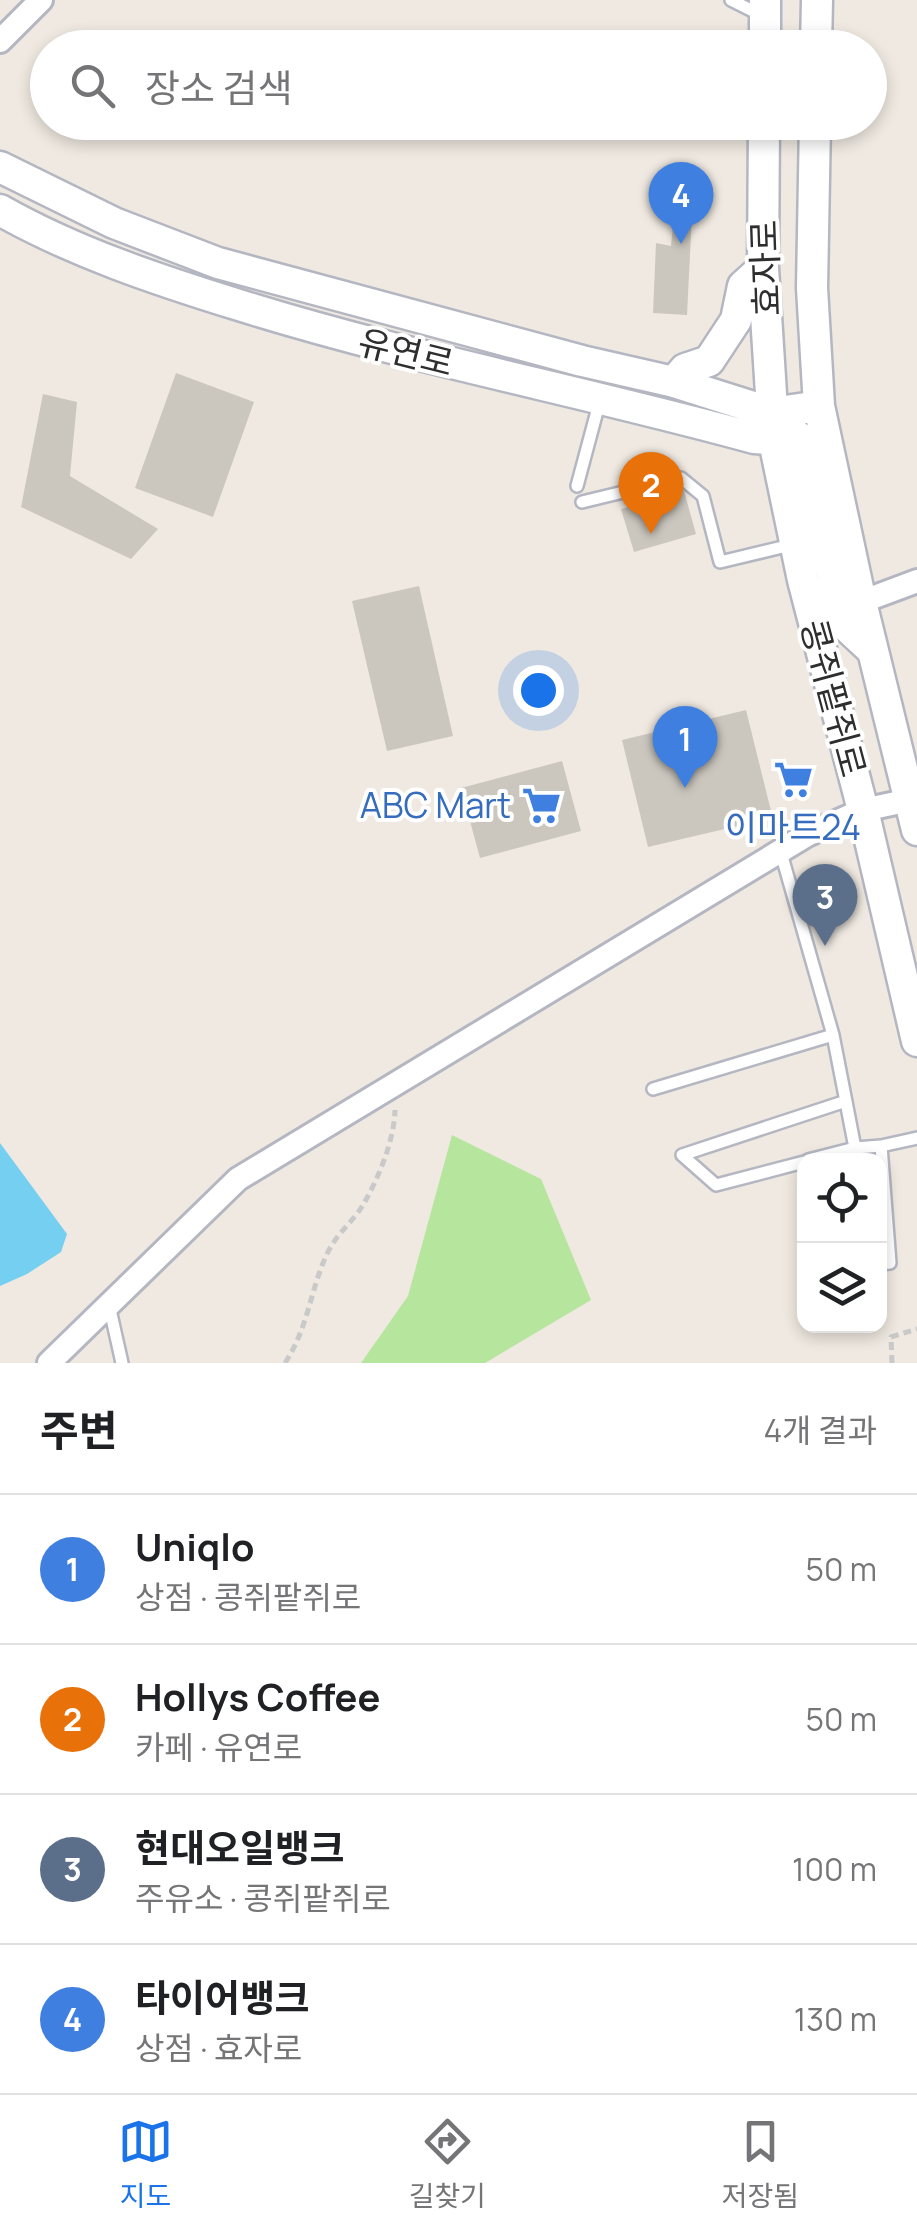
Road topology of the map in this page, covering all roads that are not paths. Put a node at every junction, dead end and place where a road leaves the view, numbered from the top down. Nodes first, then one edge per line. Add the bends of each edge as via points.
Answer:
1 (41, 0) edge
2 (731, 0) edge
3 (817, 0) edge
4 (765, 22) edge
5 (816, 30) edge
6 (0, 41) edge
7 (764, 140) edge
8 (815, 140) edge
9 (0, 168) edge
10 (0, 210) edge
11 (763, 268) junction
12 (364, 303) junction
13 (354, 338) junction
14 (674, 382) junction
15 (600, 400) junction
16 (819, 406) junction
17 (793, 433) junction
18 (578, 486) dead end
19 (582, 502) dead end
20 (796, 544) junction
21 (917, 580) edge
22 (861, 602) junction
23 (873, 651) junction
24 (910, 800) junction
25 (863, 810) junction
26 (917, 830) edge
27 (781, 853) junction
28 (833, 1035) junction
29 (917, 1041) edge
30 (653, 1089) dead end
31 (846, 1101) junction
32 (917, 1138) edge
33 (882, 1146) junction
34 (855, 1148) junction
35 (842, 1153) edge
36 (797, 1164) edge
37 (887, 1263) edge
38 (109, 1305) junction
39 (49, 1363) edge
40 (122, 1363) edge

1 - 6 street
2 - 4 lane
3 - 5 main road
7 - 11 main road, 효자로
8 - 16 main road, 효자로 via 812,288
9 - 12 main road, 유연로 via 114,223 218,262
10 - 13 main road, 유연로 via 160,281
11 - 14 main road via 743,286 736,320 709,361 684,369
11 - 17 main road, 효자로
12 - 13 main road
12 - 14 main road, 유연로
13 - 15 main road, 유연로
14 - 17 main road, 유연로
15 - 17 main road, 유연로
15 - 18 lane
16 - 17 main road, 유연로
16 - 17 main road, 콩쥐팥쥐로
17 - 20 main road, 콩쥐팥쥐로
17 - 22 main road, 콩쥐팥쥐로
17 - 23 main road via 844,624
19 - 20 lane via 682,478 703,496 720,562
20 - 25 main road, 콩쥐팥쥐로
21 - 22 street
22 - 23 main road, 콩쥐팥쥐로
23 - 24 main road, 콩쥐팥쥐로
24 - 25 street
24 - 26 main road, 콩쥐팥쥐로
25 - 27 street
25 - 29 main road, 콩쥐팥쥐로
27 - 28 lane
27 - 38 street via 238,1179
28 - 30 lane
28 - 31 lane
31 - 34 lane
31 - 36 lane via 682,1156 716,1186
32 - 33 lane
33 - 34 lane
33 - 37 lane
34 - 35 lane
38 - 39 street
38 - 40 lane

